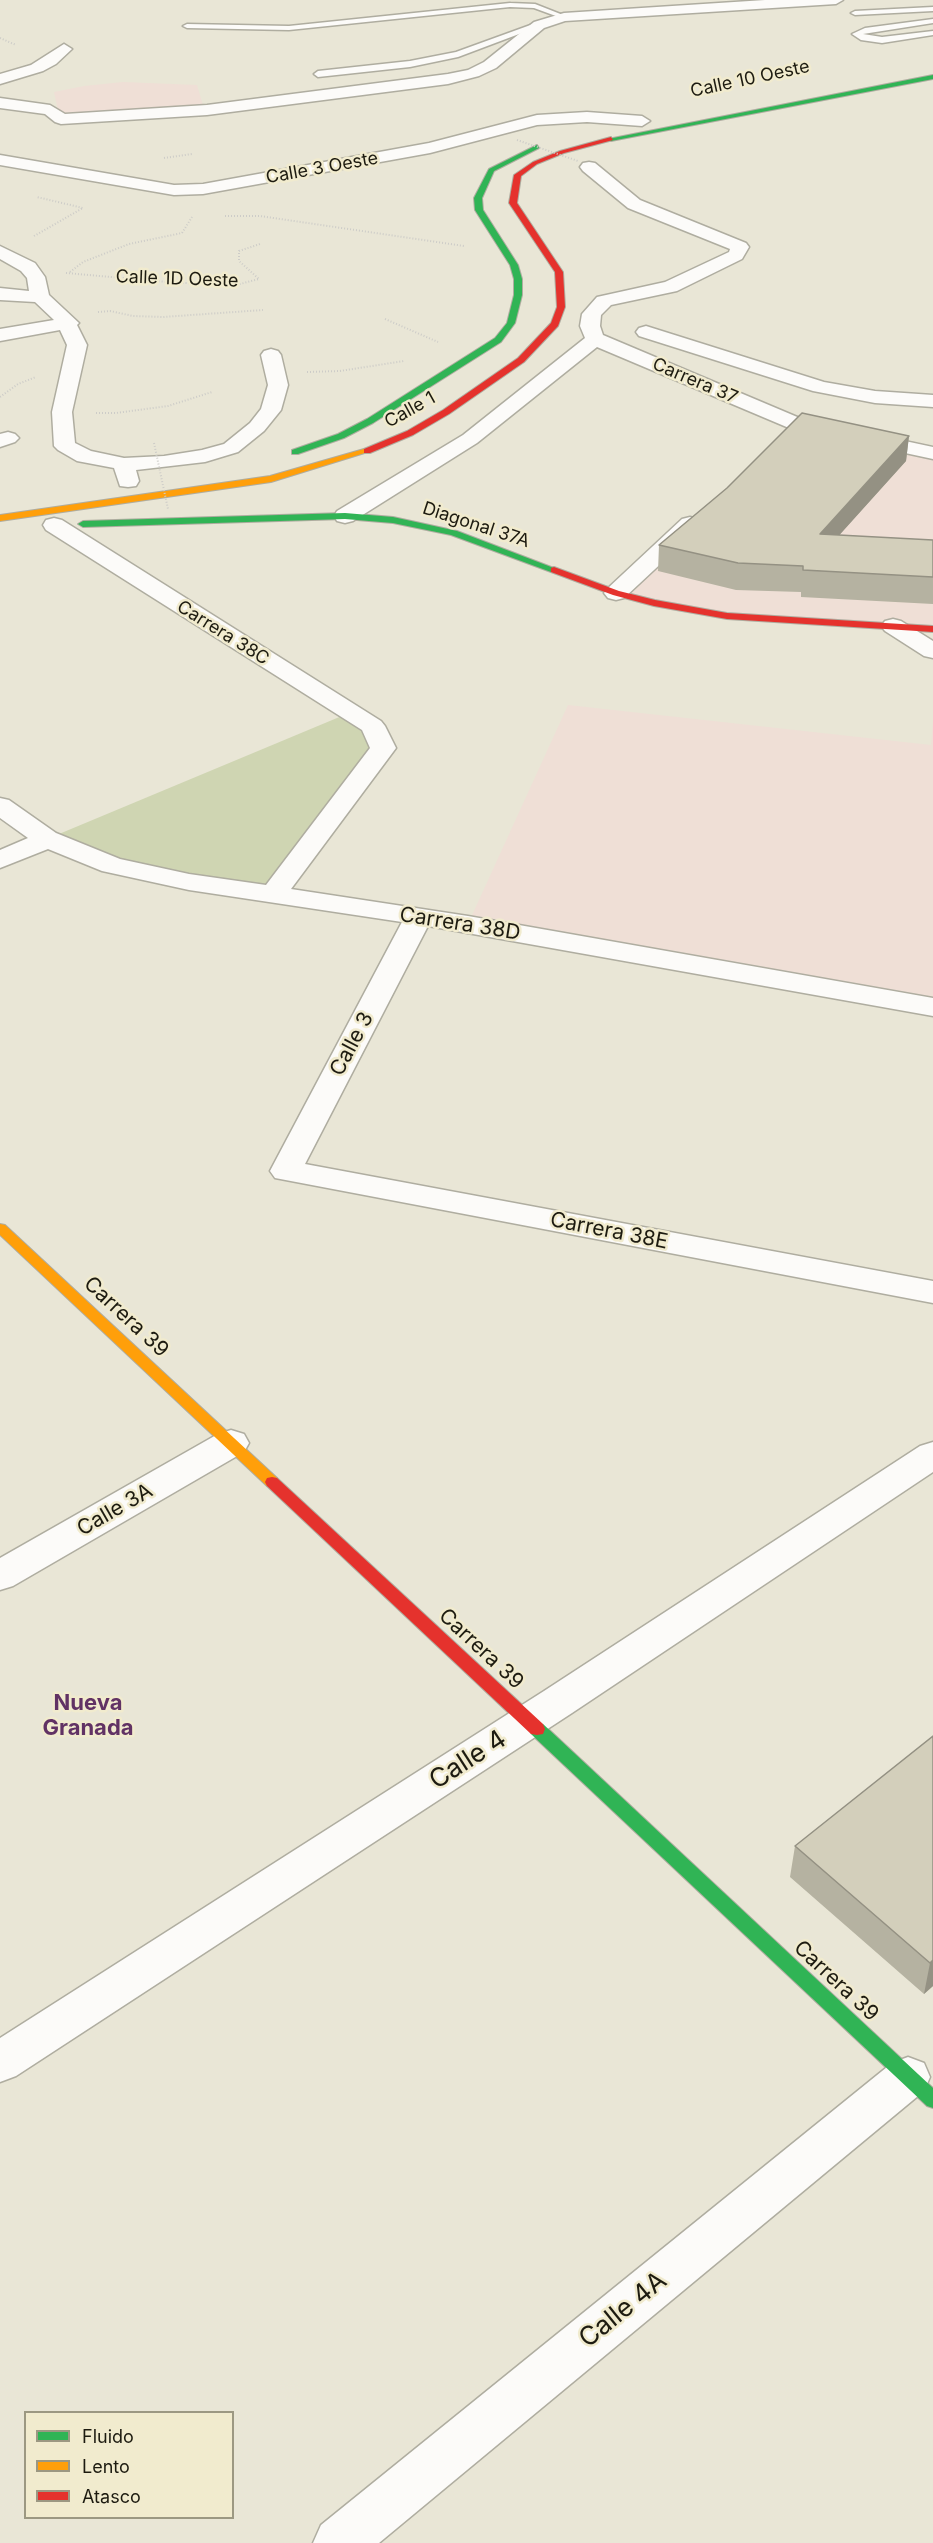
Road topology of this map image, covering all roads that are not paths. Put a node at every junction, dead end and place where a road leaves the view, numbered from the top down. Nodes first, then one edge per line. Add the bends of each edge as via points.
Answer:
1 (836, 0) edge
2 (933, 9) edge
3 (855, 13) dead end
4 (564, 17) junction
5 (933, 21) edge
6 (539, 25) junction
7 (187, 26) dead end
8 (933, 33) edge
9 (64, 49) dead end
10 (318, 74) dead end
11 (933, 77) edge
12 (0, 79) edge
13 (0, 88) edge
14 (0, 103) edge
15 (717, 104) dead end
16 (55, 115) junction
17 (642, 121) junction
18 (574, 136) joint
19 (606, 140) joint
20 (0, 160) edge
21 (583, 164) road end
22 (0, 250) edge
23 (38, 287) junction
24 (0, 294) edge
25 (67, 321) junction
26 (646, 332) dead end
27 (0, 335) edge
28 (595, 339) junction
29 (274, 364) road end
30 (933, 401) edge
31 (796, 424) junction
32 (779, 440) edge
33 (933, 453) edge
34 (285, 454) dead end
35 (209, 469) dead end
36 (131, 476) junction
37 (703, 512) edge
38 (345, 516) junction
39 (0, 518) edge
40 (54, 525) junction
41 (0, 527) edge
42 (616, 593) junction
43 (893, 626) junction
44 (933, 629) edge
45 (933, 651) edge
46 (0, 806) edge
47 (47, 839) junction
48 (0, 860) edge
49 (272, 896) junction
50 (419, 917) junction
51 (933, 1007) edge
52 (286, 1171) joint
53 (0, 1228) edge
54 (933, 1292) edge
55 (231, 1443) junction
56 (933, 1455) edge
57 (0, 1576) edge
58 (528, 1721) junction
59 (0, 2061) edge
60 (920, 2089) edge
61 (339, 2543) edge

1 - 4 street
2 - 3 lane
4 - 6 street
4 - 7 lane via 535,6 510,5 289,28
5 - 8 lane via 856,34 882,40
6 - 10 lane via 458,54 410,64
6 - 16 street via 490,65 448,79 207,110
9 - 12 street via 37,68
11 - 19 main road, Calle 10 Oeste
13 - 16 street via 27,92
14 - 16 street
15 - 17 main road, Calle 10 Oeste
17 - 18 main road, Calle 10 Oeste
17 - 20 street, Calle 3 Oeste via 586,117 537,120 430,148 203,189 174,190
18 - 34 main road, Calle 1 via 511,158 491,170 480,191 479,210 514,265 518,279 511,322 498,340 370,421 332,440
19 - 39 main road, Calle 1 via 562,152 518,175 513,203 559,272 561,307 548,334 521,360 446,412 375,449 271,479
21 - 28 street via 634,204 740,247 736,255 670,287 604,301 592,314 590,326
22 - 23 street via 28,267
23 - 24 street
23 - 25 street
25 - 27 street
25 - 36 street via 77,345 62,412 65,446
26 - 30 street via 820,387 875,397
28 - 31 street, Carrera 37
28 - 38 street via 470,439
29 - 36 street via 278,385 271,410 231,448 164,462
31 - 32 street
31 - 33 street, Carrera 37
35 - 36 main road
37 - 42 street
38 - 40 main road, Diagonal 37A
38 - 42 main road, Diagonal 37A via 437,528
40 - 41 main road, Diagonal 37A
40 - 49 street, Carrera 38C via 372,726 384,748
42 - 43 main road, Diagonal 37A via 727,616
43 - 44 main road, Diagonal 37A
43 - 45 street
46 - 47 street, Carrera 38D
47 - 48 street
47 - 49 street, Carrera 38D via 112,865
49 - 50 street, Carrera 38D
50 - 51 street, Carrera 38D
50 - 52 street, Calle 3
52 - 54 street, Carrera 38E
53 - 55 main road, Carrera 39
55 - 57 street, Calle 3A
55 - 58 main road, Carrera 39
56 - 58 street, Calle 4
58 - 59 street, Calle 4
58 - 60 main road, Carrera 39
60 - 61 street, Calle 4A

